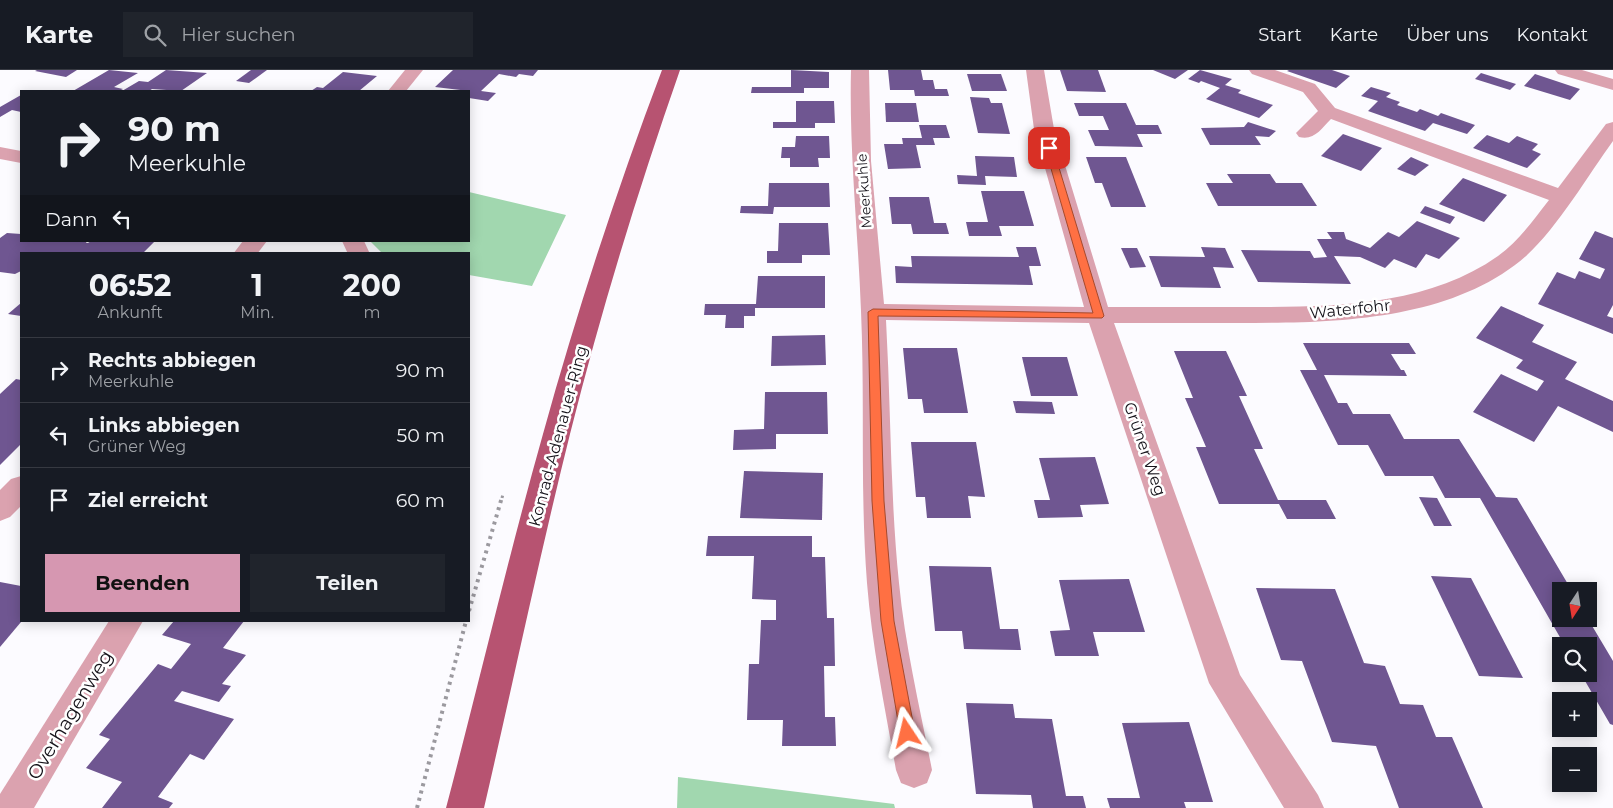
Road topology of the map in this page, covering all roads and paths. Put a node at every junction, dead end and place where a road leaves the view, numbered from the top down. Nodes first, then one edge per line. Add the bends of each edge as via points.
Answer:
1 (414, 70) edge
2 (671, 70) edge
3 (860, 70) edge
4 (1035, 70) edge
5 (1258, 70) edge
6 (1564, 70) edge
7 (1613, 85) edge
8 (399, 90) edge
9 (1328, 112) junction
10 (1613, 128) edge
11 (1306, 133) dead end
12 (0, 153) edge
13 (20, 157) edge
14 (1562, 197) junction
15 (255, 242) edge
16 (246, 252) edge
17 (873, 312) junction
18 (1099, 316) junction
19 (20, 488) edge
20 (0, 509) edge
21 (126, 622) edge
22 (466, 622) edge
23 (914, 770) dead end
24 (13, 808) edge
25 (417, 808) edge
26 (465, 808) edge
27 (1305, 808) edge

1 - 8 street
2 - 26 main road, Konrad-Adenauer-Ring via 624,201 577,361
3 - 17 street, Meerkuhle via 862,182
4 - 18 street, Grüner Weg via 1044,129
5 - 9 street via 1309,88
6 - 7 street
9 - 11 street
9 - 14 street
10 - 14 street, Waterfohr
12 - 13 street
14 - 18 street, Waterfohr via 1526,244 1504,262 1458,286 1395,305 1350,312 1300,314
15 - 16 street
17 - 18 street
17 - 23 street, Meerkuhle via 878,501 887,621
18 - 27 street, Grüner Weg via 1226,683
19 - 20 street
21 - 24 street, Overhagenweg
22 - 25 path

